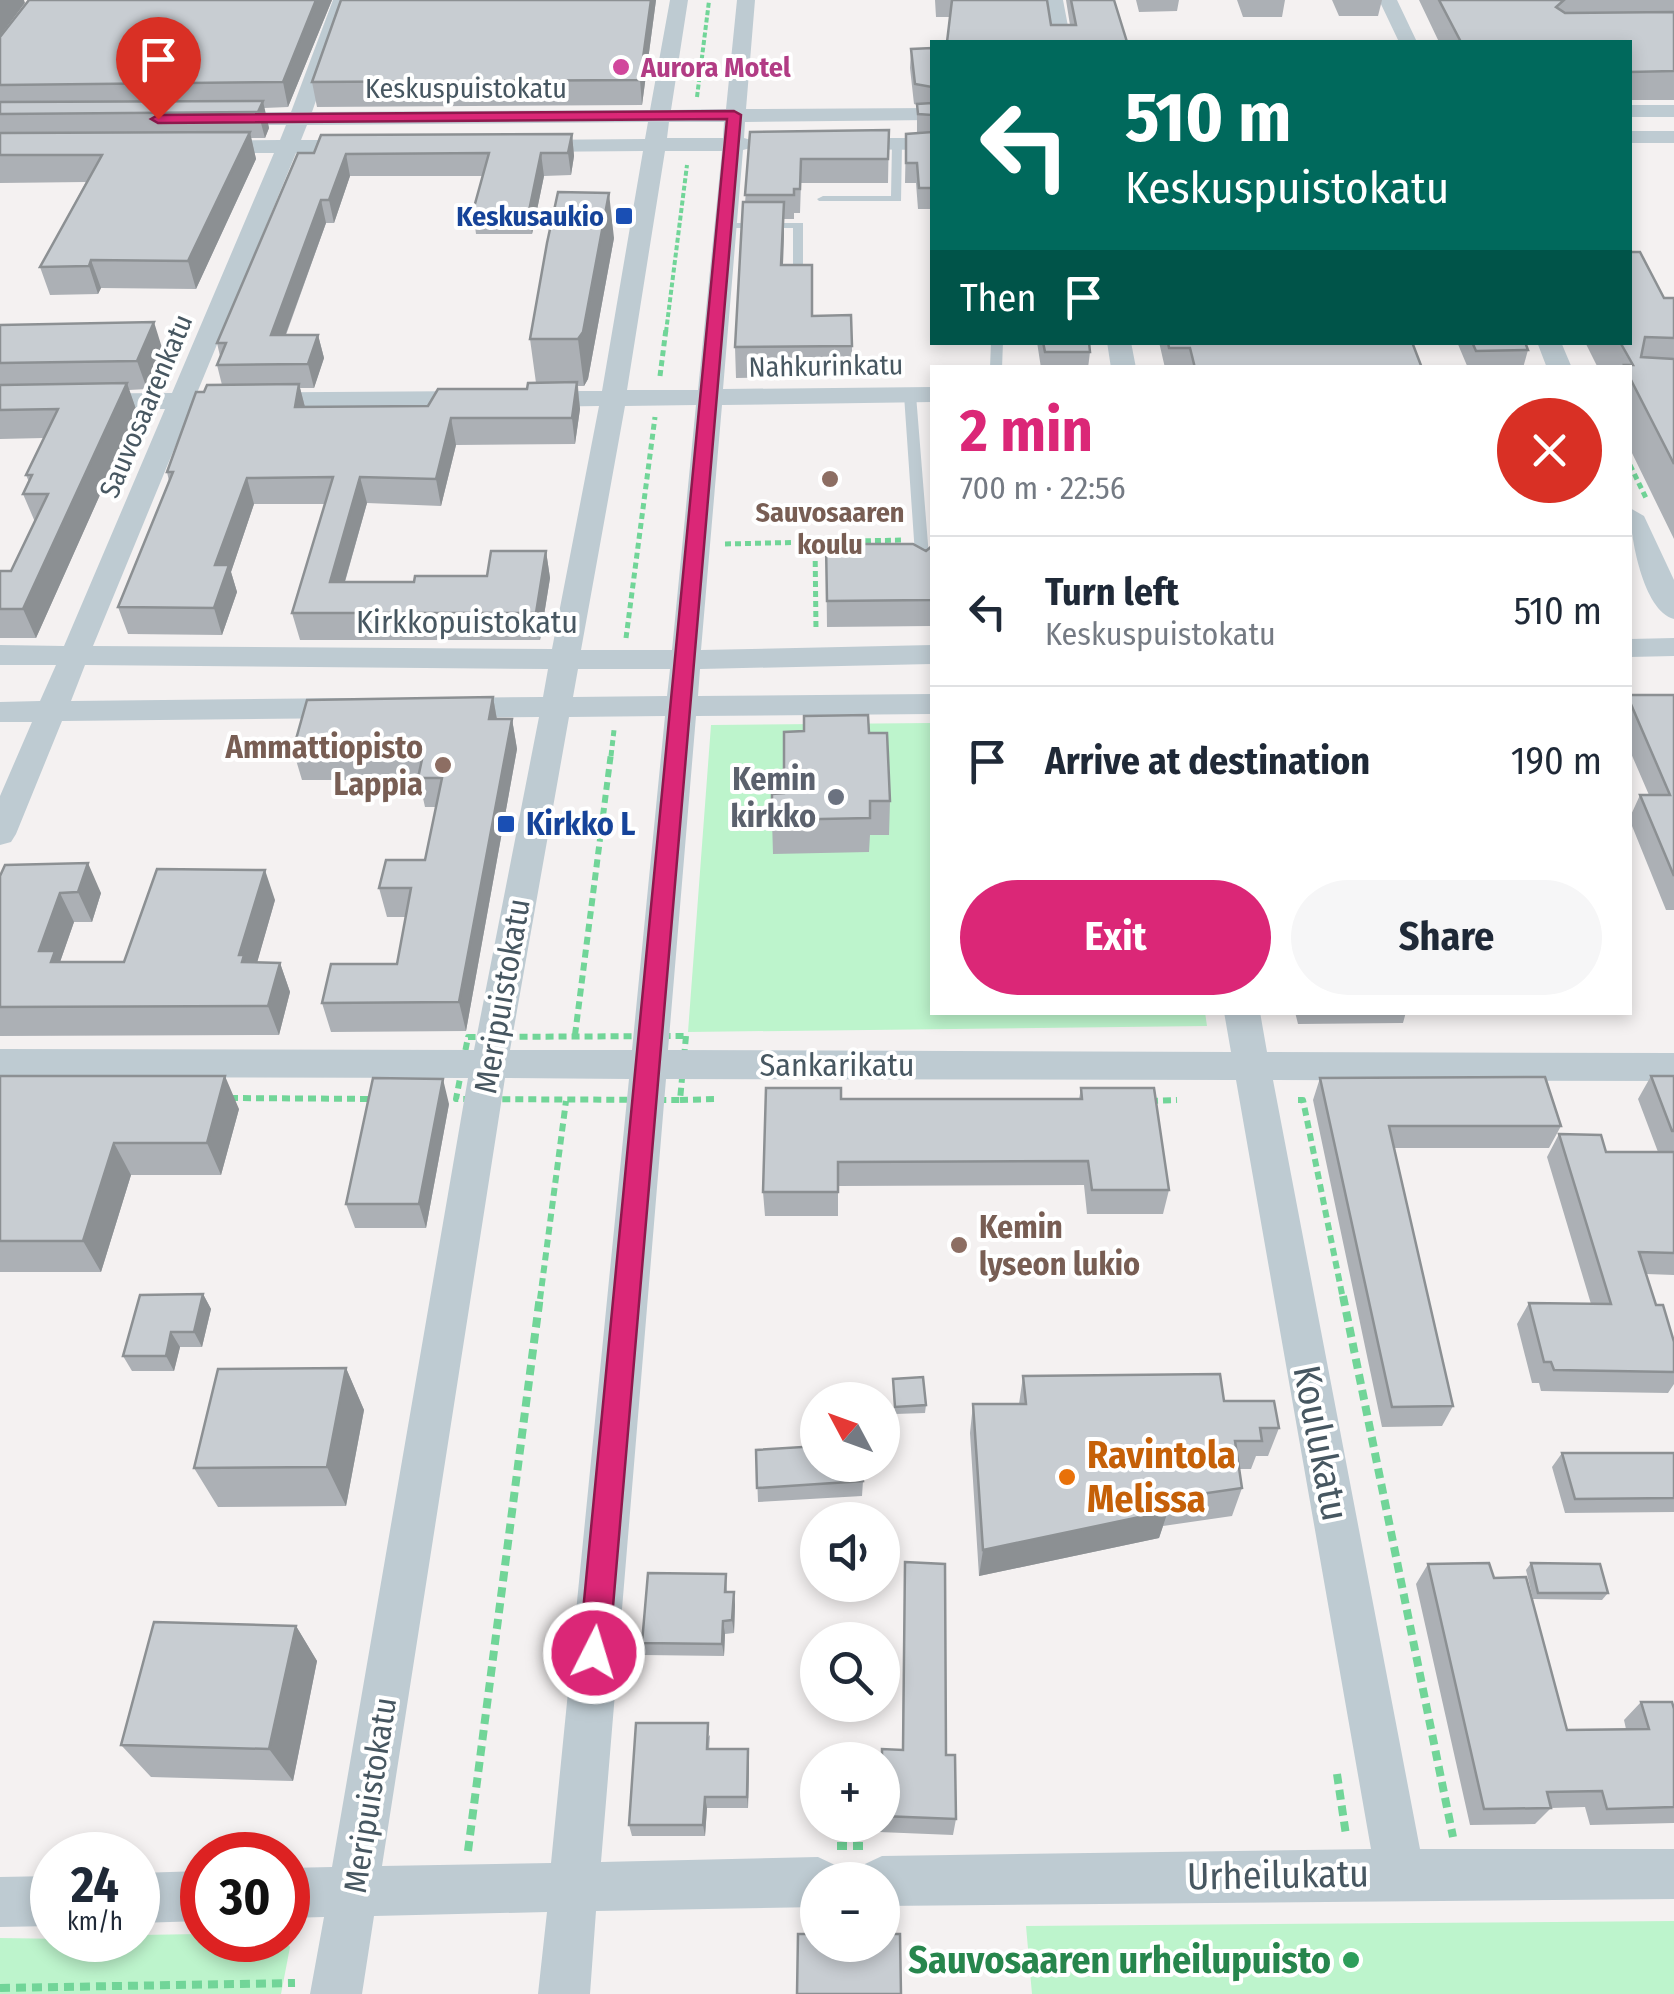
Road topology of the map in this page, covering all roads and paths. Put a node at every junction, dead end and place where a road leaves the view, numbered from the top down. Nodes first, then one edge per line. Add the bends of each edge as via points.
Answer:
1 (342, 0) edge
2 (679, 0) edge
3 (746, 0) edge
4 (1054, 0) edge
5 (1388, 0) edge
6 (709, 1) edge
7 (1062, 40) edge
8 (1407, 40) edge
9 (695, 108) dead end
10 (1632, 111) edge
11 (1674, 111) edge
12 (930, 114) edge
13 (198, 119) edge
14 (299, 119) junction
15 (733, 130) junction
16 (1632, 137) edge
17 (1674, 137) edge
18 (667, 139) junction
19 (768, 144) edge
20 (825, 144) edge
21 (897, 144) junction
22 (930, 144) edge
23 (384, 146) edge
24 (498, 146) edge
25 (190, 147) edge
26 (287, 147) junction
27 (823, 199) dead end
28 (724, 226) junction
29 (799, 280) edge
30 (660, 382) dead end
31 (921, 395) edge
32 (708, 397) junction
33 (612, 399) junction
34 (181, 400) junction
35 (0, 402) edge
36 (655, 416) dead end
37 (1632, 520) edge
38 (922, 539) junction
39 (815, 542) junction
40 (693, 544) junction
41 (922, 570) edge
42 (1674, 610) edge
43 (832, 631) dead end
44 (626, 644) dead end
45 (1674, 647) edge
46 (1632, 648) edge
47 (0, 655) edge
48 (74, 655) junction
49 (930, 655) edge
50 (563, 657) junction
51 (686, 660) junction
52 (930, 704) edge
53 (552, 706) junction
54 (680, 706) junction
55 (371, 708) edge
56 (410, 708) edge
57 (50, 711) junction
58 (0, 712) edge
59 (615, 722) dead end
60 (0, 834) edge
61 (1243, 1015) edge
62 (575, 1036) dead end
63 (0, 1063) edge
64 (490, 1064) junction
65 (648, 1064) junction
66 (1674, 1066) edge
67 (1254, 1083) junction
68 (215, 1098) edge
69 (382, 1099) edge
70 (438, 1099) edge
71 (727, 1099) dead end
72 (680, 1100) dead end
73 (1185, 1100) dead end
74 (566, 1101) dead end
75 (1147, 1101) edge
76 (452, 1119) dead end
77 (1336, 1764) dead end
78 (1453, 1838) dead end
79 (1328, 1841) dead end
80 (468, 1852) dead end
81 (900, 1863) edge
82 (800, 1866) edge
83 (1400, 1873) junction
84 (1674, 1874) edge
85 (573, 1888) junction
86 (354, 1890) junction
87 (310, 1892) edge
88 (30, 1901) edge
89 (0, 1902) edge
90 (295, 1983) dead end
91 (0, 1988) edge
92 (248, 1989) edge
93 (33, 1990) edge
94 (336, 1994) edge
95 (564, 1994) edge

1 - 14 street, Sauvosaarenkatu
2 - 18 street, Meripuistokatu
3 - 15 street
4 - 7 street
5 - 8 street
6 - 9 path
10 - 11 street
12 - 15 street, Keskuspuistokatu
13 - 14 street, Keskuspuistokatu
14 - 18 street, Keskuspuistokatu
14 - 26 street, Sauvosaarenkatu
15 - 18 street, Keskuspuistokatu
15 - 19 street, Keskuspuistokatu
15 - 28 street
16 - 17 street
18 - 24 street, Keskuspuistokatu
18 - 30 path
18 - 33 street, Meripuistokatu
20 - 21 street
21 - 22 street
21 - 27 lane via 897,198
23 - 26 street, Keskuspuistokatu
25 - 26 street, Keskuspuistokatu
26 - 34 street, Sauvosaarenkatu
28 - 29 lane via 799,225
28 - 32 street
31 - 32 street, Nahkurinkatu
31 - 38 lane
32 - 33 street, Nahkurinkatu
32 - 40 street
33 - 34 street, Nahkurinkatu
33 - 50 street, Meripuistokatu
34 - 35 street, Nahkurinkatu
34 - 48 street, Sauvosaarenkatu
36 - 44 path
37 - 42 street
38 - 39 path
38 - 41 lane
39 - 40 path
39 - 43 path via 815,631
40 - 51 street
45 - 46 street
47 - 48 street, Kirkkopuistokatu
48 - 50 street, Kirkkopuistokatu
48 - 57 street, Sauvosaarenkatu
49 - 51 street, Kirkkopuistokatu
50 - 51 street, Kirkkopuistokatu
50 - 53 street, Meripuistokatu
51 - 54 street
52 - 54 street
53 - 54 street
53 - 56 street
53 - 64 street, Meripuistokatu
54 - 65 street
55 - 57 street
57 - 58 street
57 - 60 street, Sauvosaarenkatu
59 - 62 path
61 - 67 street, Koulukatu
63 - 64 street, Sankarikatu
64 - 65 street, Sankarikatu
64 - 86 street, Meripuistokatu
65 - 67 street, Sankarikatu
65 - 85 street
66 - 67 street, Sankarikatu
67 - 78 path via 1303,1100
67 - 83 street, Koulukatu
68 - 69 path
70 - 76 path via 456,1099
71 - 72 path
73 - 75 path
74 - 80 path
77 - 79 path via 1347,1840
81 - 83 street, Urheilukatu
82 - 85 street
83 - 84 street, Urheilukatu
85 - 86 street
85 - 95 street
86 - 87 street
86 - 94 street, Meripuistokatu
88 - 89 street
90 - 92 path
91 - 93 path
92 - 93 path

